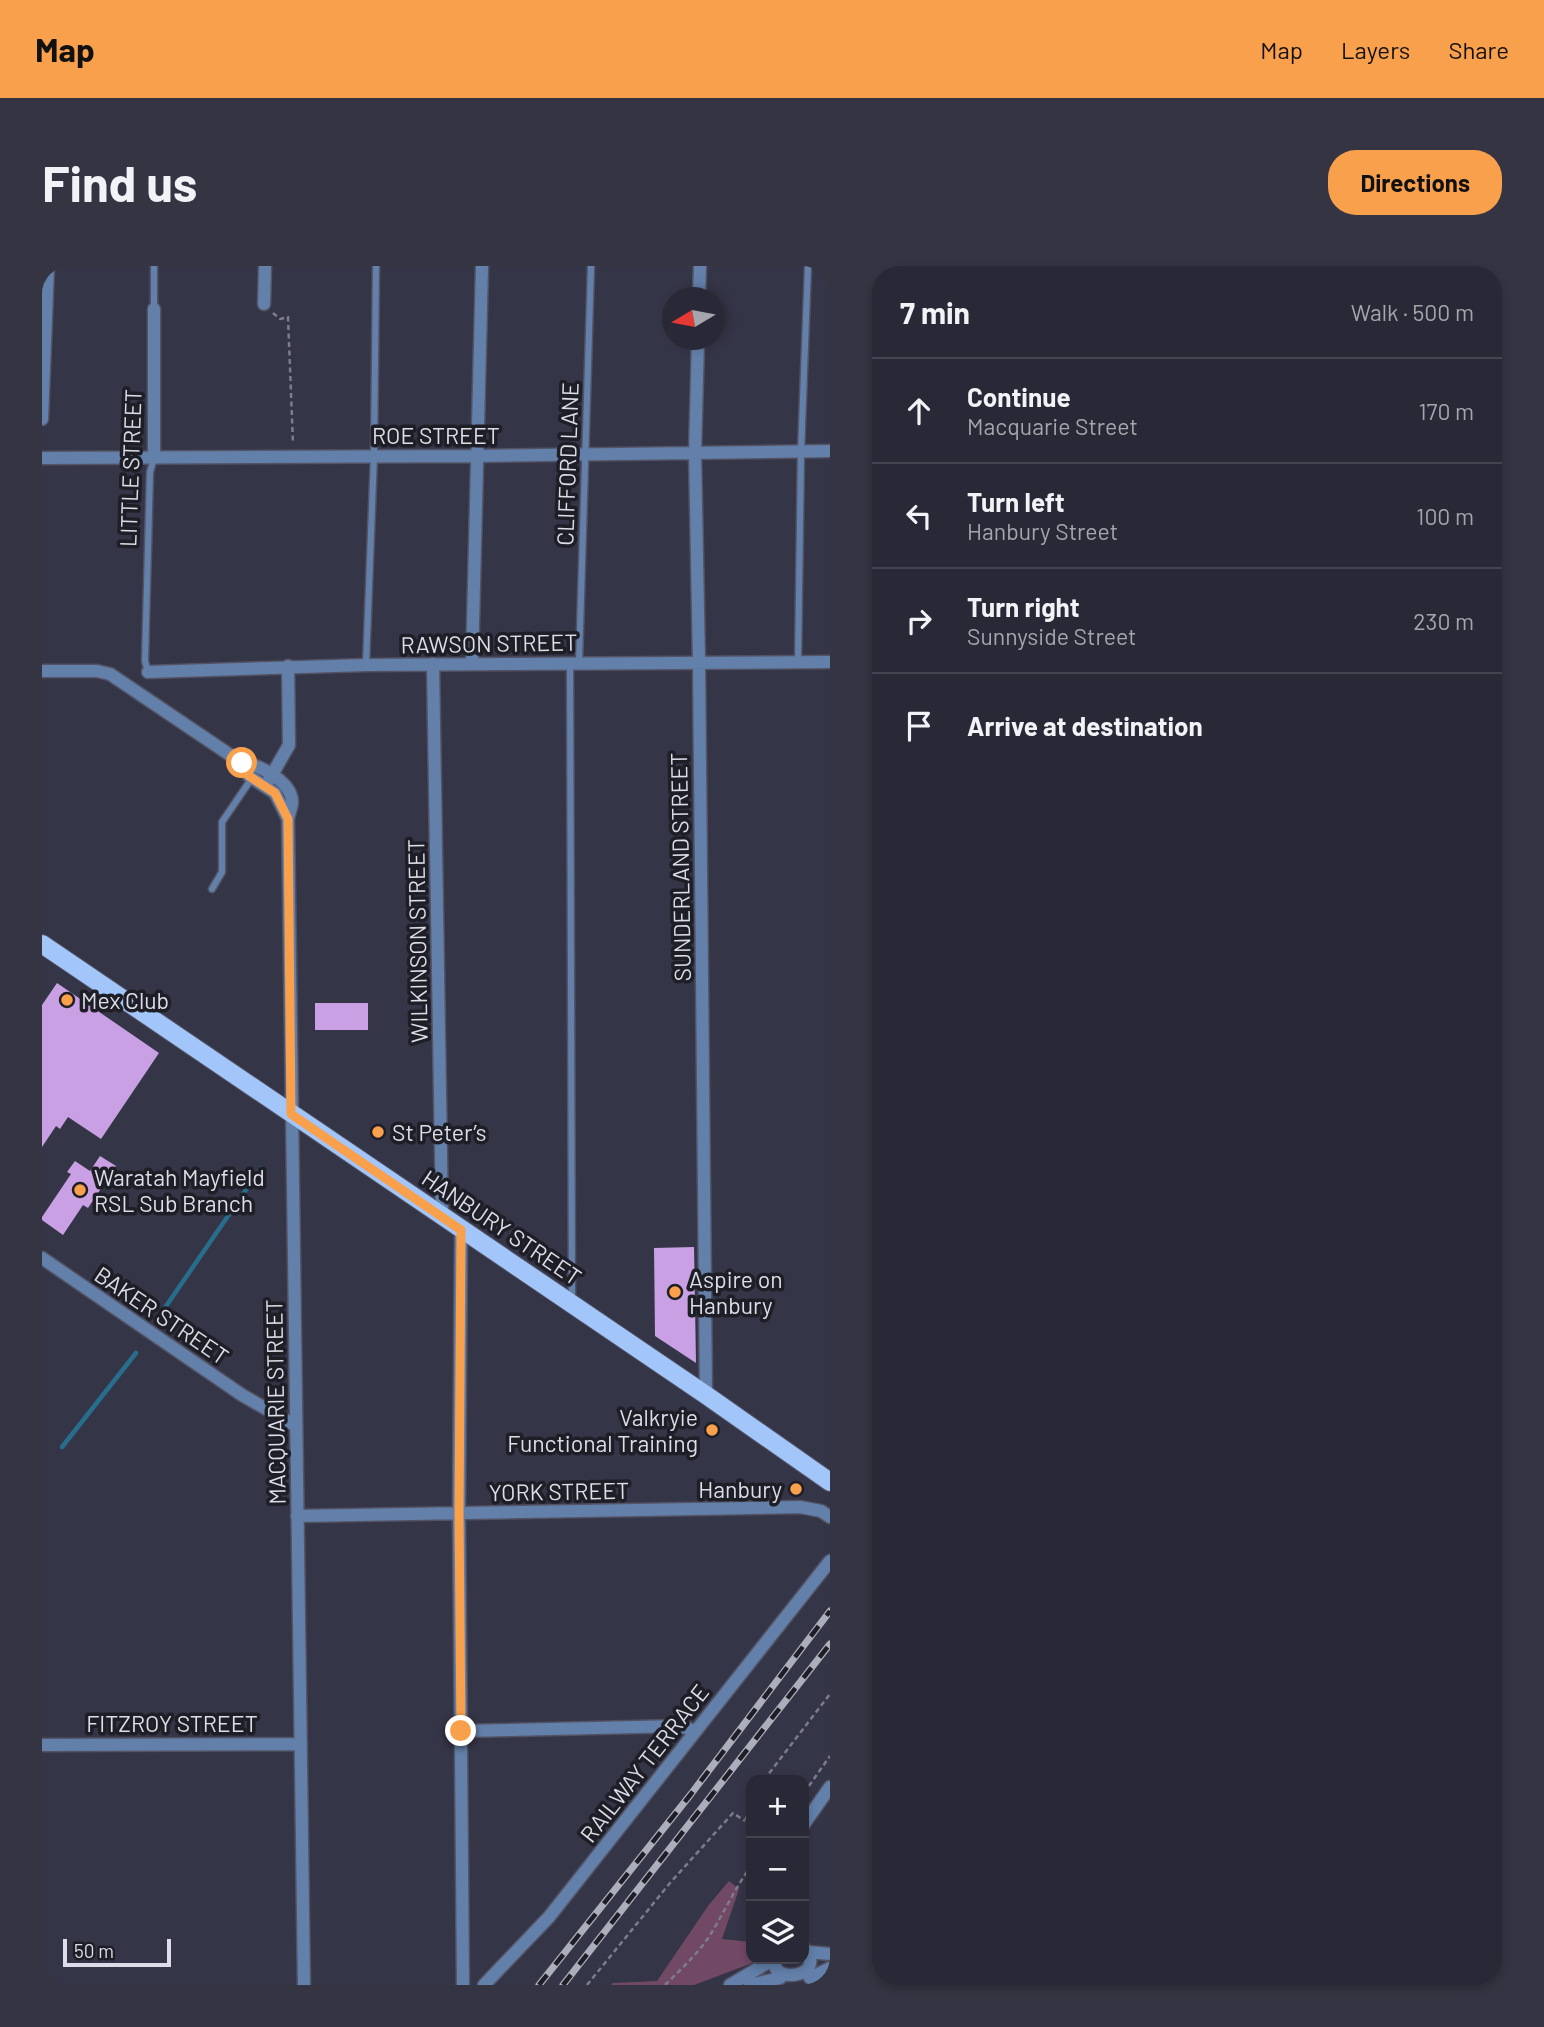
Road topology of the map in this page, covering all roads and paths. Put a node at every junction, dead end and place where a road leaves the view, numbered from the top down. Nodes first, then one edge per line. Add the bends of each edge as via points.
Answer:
1 (48, 266) edge
2 (154, 266) edge
3 (265, 266) edge
4 (376, 266) edge
5 (482, 266) edge
6 (591, 266) edge
7 (700, 266) edge
8 (808, 266) edge
9 (699, 287) edge
10 (264, 304) joint
11 (154, 309) joint
12 (698, 350) edge
13 (42, 419) edge
14 (830, 451) edge
15 (802, 452) junction
16 (695, 453) junction
17 (374, 455) junction
18 (585, 455) junction
19 (477, 456) junction
20 (42, 458) edge
21 (154, 458) junction
22 (293, 458) junction
23 (699, 662) junction
24 (830, 662) edge
25 (574, 663) junction
26 (798, 663) junction
27 (433, 664) junction
28 (472, 664) junction
29 (366, 665) junction
30 (288, 666) junction
31 (42, 671) edge
32 (148, 672) joint
33 (242, 763) junction
34 (252, 778) junction
35 (269, 780) junction
36 (212, 889) dead end
37 (42, 944) edge
38 (291, 1114) junction
39 (443, 1217) junction
40 (461, 1230) junction
41 (42, 1258) edge
42 (572, 1304) junction
43 (706, 1395) junction
44 (296, 1426) junction
45 (830, 1482) edge
46 (459, 1514) junction
47 (825, 1514) edge
48 (297, 1516) junction
49 (830, 1561) edge
50 (830, 1694) edge
51 (461, 1731) junction
52 (695, 1731) junction
53 (302, 1744) junction
54 (42, 1745) edge
55 (830, 1756) edge
56 (768, 1775) edge
57 (809, 1786) edge
58 (830, 1787) edge
59 (809, 1817) edge
60 (745, 1821) edge
61 (746, 1873) edge
62 (809, 1950) edge
63 (830, 1954) edge
64 (809, 1956) edge
65 (766, 1964) edge
66 (775, 1964) edge
67 (830, 1968) edge
68 (807, 1981) edge
69 (782, 1982) edge
70 (304, 1985) edge
71 (463, 1985) edge
72 (484, 1985) edge
73 (587, 1985) edge
74 (665, 1985) edge
75 (730, 1985) edge
76 (750, 1985) edge

1 - 13 street
2 - 11 lane, LITTLE STREET
3 - 10 street
4 - 17 lane
5 - 19 street
6 - 18 lane, CLIFFORD LANE
7 - 9 street
8 - 15 lane
10 - 22 path via 280,319 288,317
11 - 21 street, LITTLE STREET
12 - 16 street, SUNDERLAND STREET
14 - 15 street, ROE STREET
15 - 16 street, ROE STREET
15 - 26 lane
16 - 18 street, ROE STREET
16 - 23 street, SUNDERLAND STREET
17 - 19 street, ROE STREET
17 - 22 street, ROE STREET
17 - 29 lane
18 - 19 street, ROE STREET
18 - 25 lane, CLIFFORD LANE
19 - 28 street
20 - 21 street, ROE STREET
21 - 22 street, ROE STREET
21 - 32 lane, LITTLE STREET via 150,472
23 - 25 street, RAWSON STREET
23 - 26 street, RAWSON STREET
23 - 43 street, SUNDERLAND STREET
24 - 26 street, RAWSON STREET
25 - 28 street, RAWSON STREET
25 - 42 lane, CLIFFORD LANE
27 - 28 street, RAWSON STREET
27 - 29 street, RAWSON STREET
27 - 39 street, WILKINSON STREET
29 - 30 street, RAWSON STREET
30 - 32 street, RAWSON STREET
30 - 35 street via 289,745
31 - 33 street via 110,674
33 - 34 street
33 - 35 street via 254,764
34 - 35 street
34 - 36 lane via 222,822 222,872
35 - 38 street, MACQUARIE STREET via 290,792 292,803 288,819
37 - 38 main road, HANBURY STREET
38 - 39 main road, HANBURY STREET
38 - 44 street, MACQUARIE STREET
39 - 40 main road, HANBURY STREET
40 - 42 main road, HANBURY STREET
40 - 46 street
41 - 44 street, BAKER STREET via 242,1395
42 - 43 main road, HANBURY STREET
43 - 45 main road, HANBURY STREET
44 - 48 street, MACQUARIE STREET
46 - 47 street, YORK STREET via 800,1507
46 - 48 street, YORK STREET
46 - 51 street
48 - 53 street, MACQUARIE STREET
49 - 52 street, RAILWAY TERRACE
50 - 56 path
51 - 52 street via 680,1726
51 - 71 street
52 - 72 street, RAILWAY TERRACE via 549,1917
53 - 54 street, FITZROY STREET
53 - 70 street, MACQUARIE STREET
55 - 57 path
58 - 59 street
60 - 73 path via 733,1812
61 - 74 path via 711,1934
62 - 63 street
64 - 68 street via 814,1965
65 - 75 street
66 - 69 street
67 - 68 street
68 - 69 street via 795,1985
69 - 76 street

